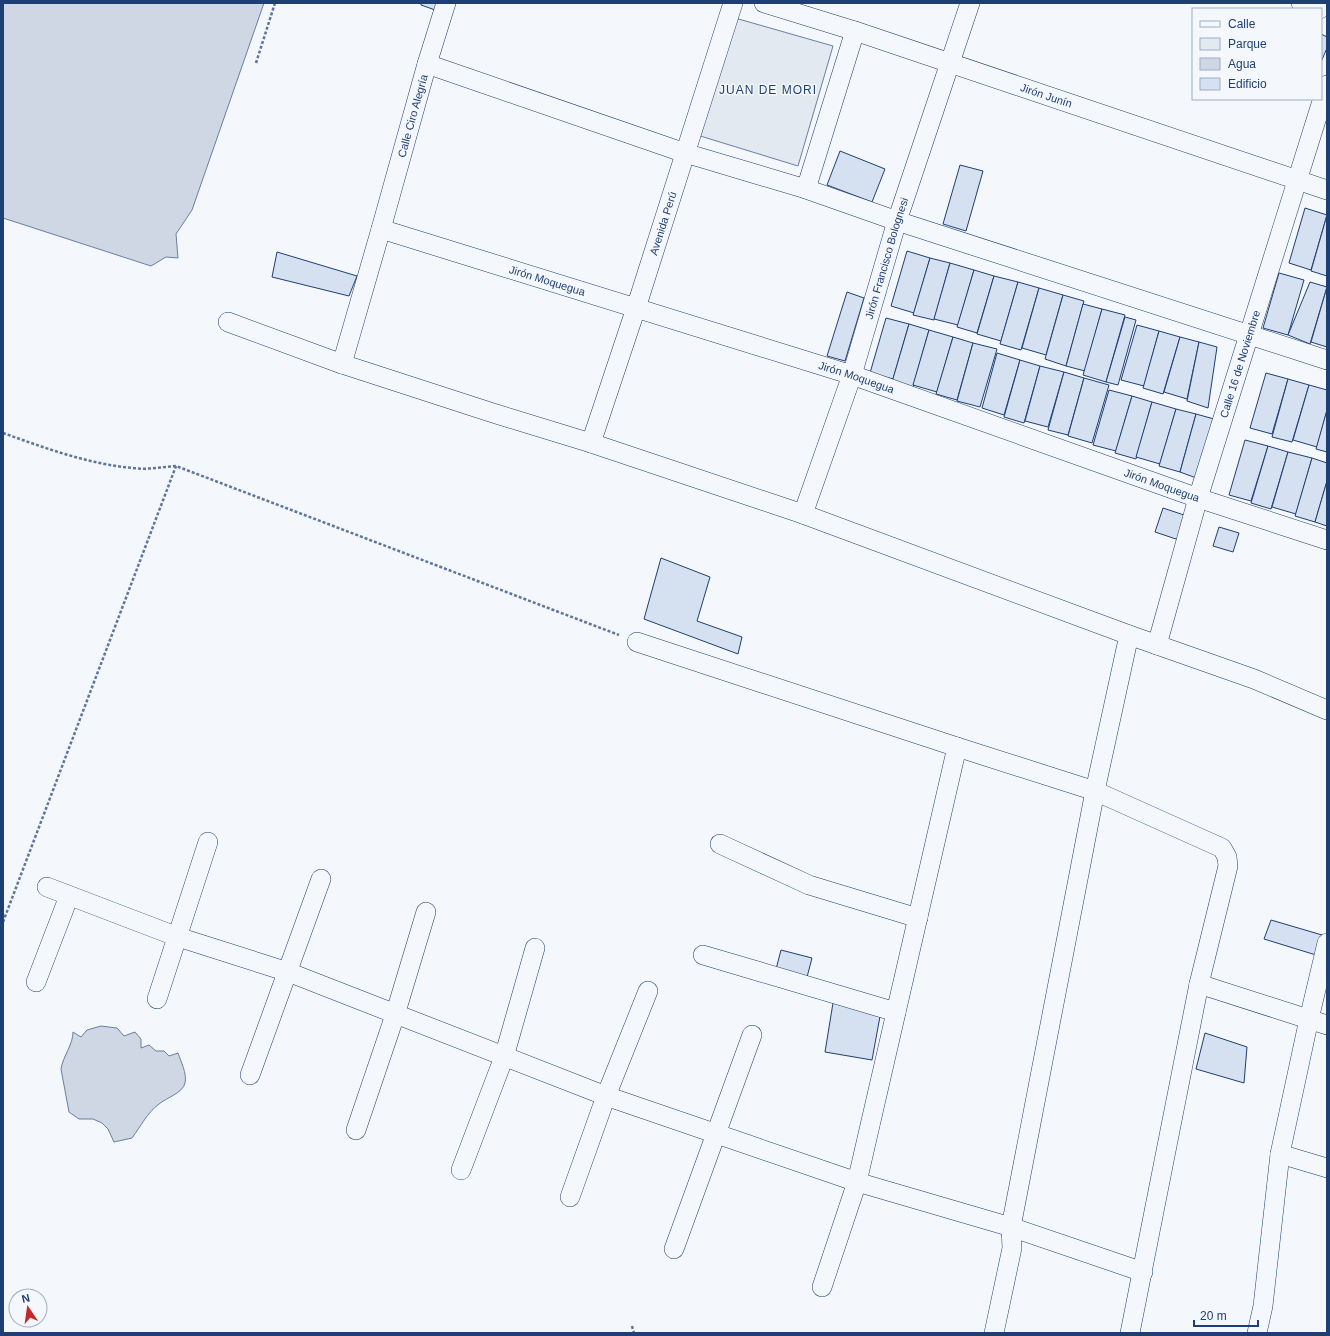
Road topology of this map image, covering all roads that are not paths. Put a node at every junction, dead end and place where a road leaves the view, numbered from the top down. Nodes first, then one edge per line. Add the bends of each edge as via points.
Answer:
1 (446, 3) edge
2 (733, 3) edge
3 (764, 3) edge
4 (970, 3) edge
5 (1301, 3) edge
6 (1317, 8) edge
7 (855, 31) junction
8 (426, 64) junction
9 (950, 64) junction
10 (1327, 85) edge
11 (685, 153) junction
12 (1296, 181) junction
13 (806, 189) junction
14 (1327, 190) edge
15 (897, 221) junction
16 (382, 229) junction
17 (636, 308) junction
18 (228, 322) dead end
19 (1249, 334) junction
20 (1327, 360) edge
21 (342, 364) junction
22 (852, 375) junction
23 (591, 443) junction
24 (1198, 498) junction
25 (803, 514) junction
26 (1327, 540) edge
27 (1129, 635) junction
28 (636, 642) road end
29 (1157, 645) junction
30 (1327, 710) edge
31 (957, 747) junction
32 (1095, 791) junction
33 (208, 842) dead end
34 (720, 844) dead end
35 (321, 879) dead end
36 (47, 887) dead end
37 (69, 896) junction
38 (426, 912) dead end
39 (918, 918) junction
40 (178, 937) junction
41 (1327, 943) edge
42 (536, 948) dead end
43 (703, 956) dead end
44 (288, 972) junction
45 (36, 982) dead end
46 (1199, 984) junction
47 (648, 991) dead end
48 (157, 999) dead end
49 (896, 1012) junction
50 (395, 1014) junction
51 (1309, 1019) junction
52 (1327, 1025) edge
53 (752, 1036) dead end
54 (504, 1057) junction
55 (250, 1074) dead end
56 (606, 1096) junction
57 (356, 1130) dead end
58 (715, 1134) junction
59 (1280, 1154) junction
60 (1327, 1168) edge
61 (461, 1170) dead end
62 (856, 1182) junction
63 (570, 1197) dead end
64 (1011, 1227) junction
65 (674, 1248) dead end
66 (1143, 1272) junction
67 (822, 1287) dead end
68 (994, 1333) edge
69 (1130, 1333) edge
70 (1257, 1333) edge

1 - 8 street, Calle Ciro Alegría
2 - 11 street, Avenida Perú
3 - 7 street, Jirón Junín
4 - 9 street, Jirón Francisco Bolognesi
5 - 6 street
7 - 9 street, Jirón Junín
7 - 13 street
8 - 11 street
8 - 16 street, Calle Ciro Alegría
9 - 12 street, Jirón Junín
9 - 15 street, Jirón Francisco Bolognesi
10 - 12 street, Calle 16 de Noviembre
11 - 13 street
11 - 17 street, Avenida Perú
12 - 14 street, Jirón Junín
12 - 19 street, Calle 16 de Noviembre
13 - 15 street
15 - 19 street
15 - 22 street, Jirón Francisco Bolognesi
16 - 17 street, Jirón Moquegua
16 - 21 street, Calle Ciro Alegría
17 - 22 street, Jirón Moquegua
17 - 23 street, Avenida Perú
18 - 21 street
19 - 20 street
19 - 24 street, Calle 16 de Noviembre
21 - 23 street
22 - 24 street, Jirón Moquegua
22 - 25 street, Jirón Francisco Bolognesi
23 - 25 street
24 - 26 street, Jirón Moquegua
24 - 29 street, Calle 16 de Noviembre
25 - 27 street
27 - 29 street
27 - 32 street
28 - 31 street
29 - 30 street via 1254,679
31 - 32 street
31 - 39 street
32 - 46 street via 1222,848 1227,857 1228,866
32 - 64 street
33 - 40 street
34 - 39 street via 809,885
35 - 44 street
36 - 37 street
37 - 40 street
37 - 45 street
38 - 50 street
39 - 49 street
40 - 44 street
40 - 48 street
41 - 51 street
42 - 54 street
43 - 49 street
44 - 50 street
44 - 55 street
46 - 51 street
46 - 66 street
47 - 56 street
49 - 62 street
50 - 54 street
50 - 57 street
51 - 52 street
51 - 59 street
53 - 58 street
54 - 56 street
54 - 61 street
56 - 58 street
56 - 63 street
58 - 62 street
58 - 65 street
59 - 60 street
59 - 70 street
62 - 64 street
62 - 67 street
64 - 66 street
64 - 68 street via 1012,1248
66 - 69 street

